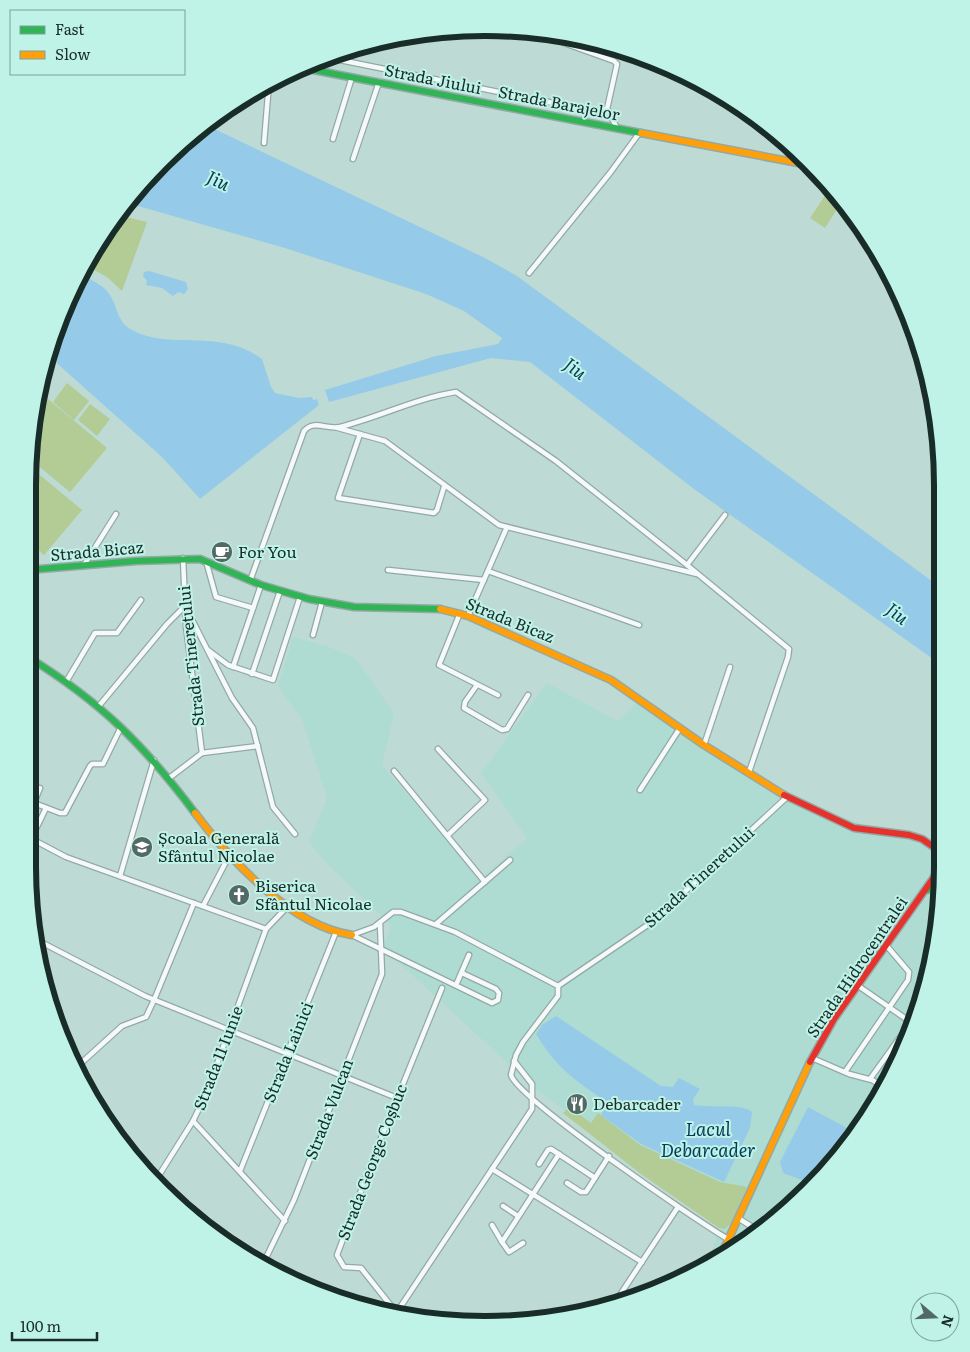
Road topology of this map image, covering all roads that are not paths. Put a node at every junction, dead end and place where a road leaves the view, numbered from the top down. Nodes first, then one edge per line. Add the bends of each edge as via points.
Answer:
1 (564, 44) dead end
2 (339, 61) edge
3 (313, 70) edge
4 (352, 77) junction
5 (379, 82) junction
6 (268, 92) edge
7 (607, 109) junction
8 (617, 128) junction
9 (640, 132) junction
10 (333, 139) dead end
11 (264, 143) dead end
12 (353, 159) dead end
13 (796, 163) edge
14 (529, 273) dead end
15 (338, 427) junction
16 (360, 434) junction
17 (444, 486) junction
18 (116, 514) dead end
19 (725, 515) dead end
20 (507, 527) junction
21 (183, 558) junction
22 (206, 561) junction
23 (687, 564) junction
24 (84, 565) junction
25 (36, 569) edge
26 (388, 570) dead end
27 (488, 571) junction
28 (698, 574) junction
29 (484, 580) junction
30 (250, 581) junction
31 (261, 585) junction
32 (280, 591) junction
33 (300, 597) junction
34 (142, 600) dead end
35 (322, 602) junction
36 (185, 606) junction
37 (253, 608) junction
38 (460, 613) junction
39 (468, 616) junction
40 (639, 625) dead end
41 (313, 635) dead end
42 (204, 645) junction
43 (36, 662) edge
44 (233, 667) junction
45 (730, 667) dead end
46 (252, 674) junction
47 (66, 682) junction
48 (477, 685) junction
49 (498, 695) dead end
50 (528, 695) dead end
51 (98, 707) junction
52 (121, 726) junction
53 (680, 728) junction
54 (704, 745) junction
55 (258, 746) junction
56 (438, 749) dead end
57 (202, 753) junction
58 (154, 760) junction
59 (394, 771) dead end
60 (749, 772) junction
61 (168, 779) junction
62 (40, 788) dead end
63 (640, 790) dead end
64 (786, 797) junction
65 (36, 798) edge
66 (36, 804) edge
67 (46, 808) junction
68 (36, 826) edge
69 (295, 834) dead end
70 (448, 835) junction
71 (36, 842) edge
72 (934, 847) edge
73 (229, 856) junction
74 (510, 860) dead end
75 (120, 876) junction
76 (934, 879) edge
77 (485, 882) junction
78 (933, 888) edge
79 (927, 890) junction
80 (194, 903) junction
81 (203, 906) junction
82 (288, 906) junction
83 (380, 923) junction
84 (436, 924) junction
85 (266, 929) junction
86 (336, 932) junction
87 (352, 935) junction
88 (43, 943) edge
89 (886, 945) junction
90 (381, 950) junction
91 (469, 955) dead end
92 (462, 973) junction
93 (456, 985) junction
94 (857, 985) junction
95 (558, 986) junction
96 (442, 988) dead end
97 (154, 1000) junction
98 (890, 1007) junction
99 (907, 1019) edge
100 (230, 1029) junction
101 (900, 1039) edge
102 (287, 1053) junction
103 (812, 1058) junction
104 (514, 1061) junction
105 (81, 1062) edge
106 (844, 1072) junction
107 (342, 1076) junction
108 (870, 1079) junction
109 (878, 1083) edge
110 (397, 1098) junction
111 (533, 1099) junction
112 (193, 1121) junction
113 (559, 1154) junction
114 (610, 1156) junction
115 (539, 1164) dead end
116 (492, 1169) junction
117 (240, 1171) junction
118 (159, 1175) edge
119 (595, 1178) junction
120 (567, 1183) dead end
121 (532, 1196) junction
122 (503, 1206) dead end
123 (678, 1207) junction
124 (518, 1216) junction
125 (738, 1218) junction
126 (285, 1221) junction
127 (492, 1225) dead end
128 (752, 1227) edge
129 (728, 1239) junction
130 (502, 1242) junction
131 (523, 1243) dead end
132 (725, 1246) edge
133 (266, 1258) edge
134 (642, 1262) junction
135 (620, 1294) edge
136 (391, 1305) edge
137 (399, 1307) edge

1 - 7 street via 617,64
2 - 7 street, Strada Jiului via 593,111
3 - 4 street, Strada Barajelor
4 - 5 street, Strada Barajelor
4 - 10 street
5 - 8 street, Strada Barajelor
5 - 12 street
6 - 11 street
7 - 8 street
8 - 9 street, Strada Barajelor
9 - 13 street, Strada Barajelor
9 - 14 street
15 - 16 street
15 - 23 street via 456,392 556,461
15 - 30 street via 312,424 304,431
16 - 17 street via 385,441
16 - 17 street via 338,498 434,513 438,510
17 - 20 street via 495,523
18 - 24 street
19 - 23 street
20 - 27 street
20 - 28 street
21 - 22 street, Strada Bicaz
21 - 24 street, Strada Bicaz
21 - 36 street, Strada Tineretului
22 - 30 street, Strada Bicaz
22 - 37 street via 216,597
23 - 28 street
24 - 25 street, Strada Bicaz
26 - 29 street
27 - 29 street
27 - 40 street
28 - 60 street via 790,652
29 - 39 street
30 - 31 street, Strada Bicaz
31 - 32 street, Strada Bicaz
31 - 37 street
32 - 33 street, Strada Bicaz
32 - 46 street
33 - 35 street, Strada Bicaz
33 - 46 street via 272,680
34 - 47 street via 117,633 95,633
35 - 38 street, Strada Bicaz
35 - 41 street
36 - 42 street
36 - 51 street
36 - 57 street, Strada Tineretului
37 - 44 street
38 - 39 street, Strada Bicaz
38 - 48 street via 439,665
39 - 53 street, Strada Bicaz via 602,674
42 - 44 street via 218,659
42 - 55 street via 232,698 253,728
43 - 47 street
44 - 46 street
45 - 54 street
47 - 51 street
48 - 49 street
48 - 50 street via 464,708 502,730 507,729
51 - 52 street
52 - 58 street
52 - 67 street via 102,764 90,766 68,811 63,814
53 - 54 street, Strada Bicaz
53 - 63 street
54 - 60 street, Strada Bicaz
55 - 57 street
55 - 69 street via 273,807
56 - 70 street via 485,800
57 - 61 street
58 - 61 street
58 - 75 street
59 - 70 street
60 - 64 street, Strada Bicaz
61 - 73 street
62 - 65 street
64 - 72 street, Strada Bicaz via 854,828 909,835
64 - 95 street, Strada Tineretului via 652,922
66 - 67 street
67 - 68 street
70 - 77 street
71 - 75 street via 66,857
73 - 81 street
73 - 82 street
74 - 77 street
75 - 80 street
76 - 79 street, Strada Hidrocentralei
77 - 84 street
78 - 79 street, Strada Hidrocentralei
79 - 89 street, Strada Hidrocentralei
80 - 81 street
80 - 97 street
81 - 85 street
82 - 85 street, Strada 11 Iunie
82 - 86 street
83 - 84 street via 396,911
83 - 87 street
83 - 90 street, Strada Vulcan
84 - 95 street
85 - 100 street, Strada 11 Iunie
86 - 87 street
86 - 102 street, Strada Lainici
87 - 90 street
88 - 97 street
89 - 94 street, Strada Hidrocentralei
89 - 98 street via 910,975
90 - 93 street
90 - 107 street, Strada Vulcan via 382,974
91 - 92 street
92 - 93 street
92 - 93 street via 496,989 500,993 498,1000 492,1003
94 - 98 street
94 - 103 street, Strada Hidrocentralei
95 - 104 street via 558,996 523,1042
96 - 110 street, Strada George Coșbuc
97 - 100 street
97 - 105 street via 146,1017 122,1026
98 - 99 street
98 - 106 street
100 - 102 street
100 - 112 street, Strada 11 Iunie
101 - 108 street
102 - 107 street
102 - 117 street, Strada Lainici
103 - 106 street
103 - 125 street, Strada Hidrocentralei
104 - 111 street via 530,1079
104 - 111 street via 511,1070 515,1083
106 - 108 street
107 - 110 street
107 - 126 street, Strada Vulcan
108 - 109 street
110 - 136 street, Strada George Coșbuc via 337,1255 344,1267 364,1271
111 - 114 street
111 - 116 street via 532,1109
112 - 117 street
112 - 118 street, Strada 11 Iunie
113 - 115 street via 550,1149
113 - 119 street
113 - 121 street
114 - 119 street
114 - 123 street
116 - 121 street
116 - 137 street
117 - 126 street
119 - 120 street via 584,1192
121 - 124 street
121 - 134 street
122 - 124 street
123 - 129 street
123 - 134 street
124 - 130 street
125 - 128 street
125 - 129 street, Strada Hidrocentralei
126 - 133 street, Strada Vulcan
127 - 130 street
129 - 132 street, Strada Hidrocentralei
130 - 131 street via 509,1252
134 - 135 street

